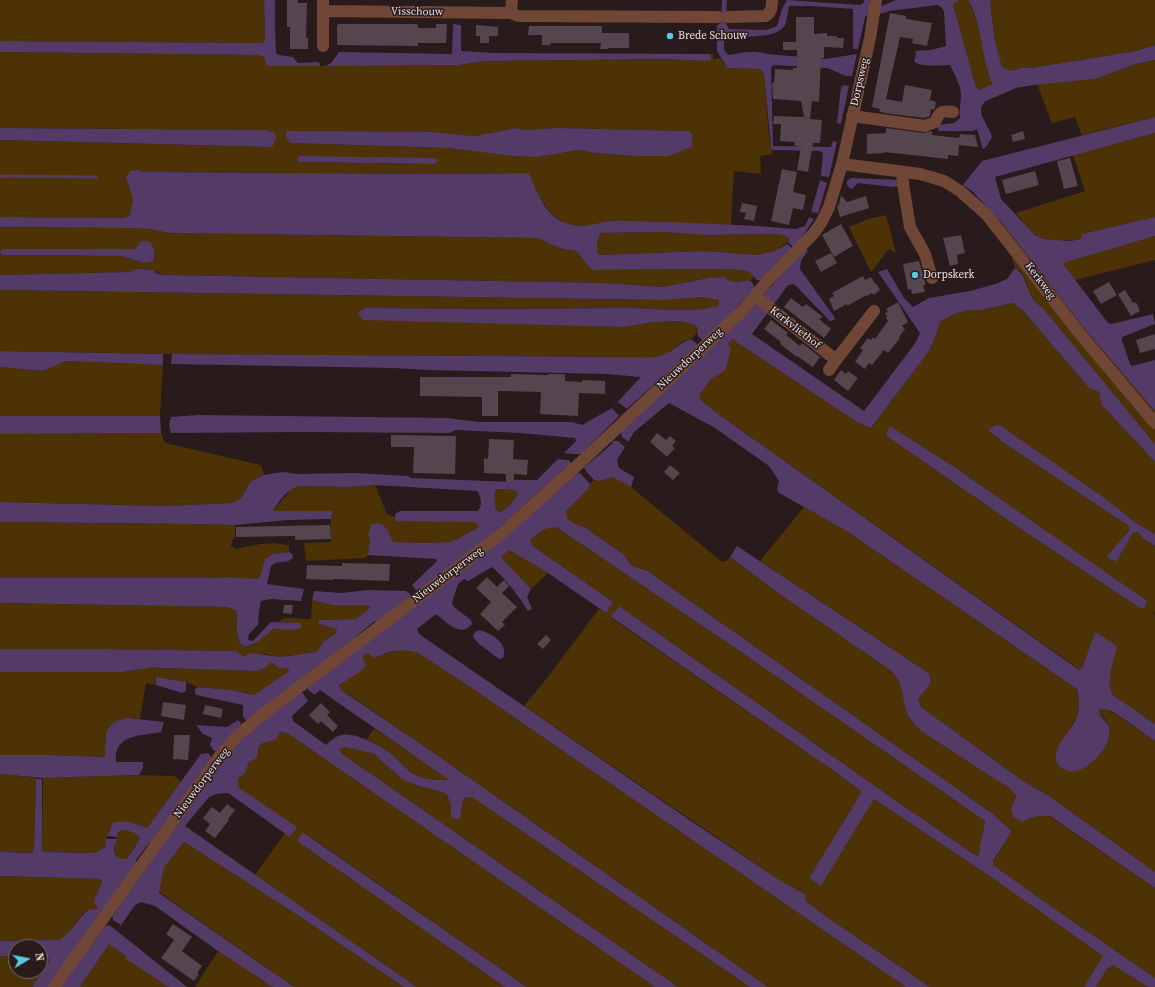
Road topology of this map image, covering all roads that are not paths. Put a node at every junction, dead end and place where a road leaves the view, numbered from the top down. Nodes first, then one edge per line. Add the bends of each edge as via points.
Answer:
1 (512, 0) edge
2 (772, 0) edge
3 (876, 1) edge
4 (323, 6) edge
5 (511, 13) junction
6 (322, 46) dead end
7 (952, 112) dead end
8 (852, 116) junction
9 (842, 164) junction
10 (902, 172) junction
11 (932, 278) dead end
12 (755, 296) junction
13 (874, 311) dead end
14 (836, 360) junction
15 (828, 370) dead end
16 (1155, 423) edge
17 (54, 987) edge

1 - 5 street
2 - 5 street via 770,13 766,16 518,16
3 - 8 street, Dorpsweg
4 - 5 street, Visschouw
4 - 6 street, Visschouw
7 - 8 street via 943,110 934,122 925,126
8 - 9 street, Dorpsweg
9 - 10 street, Kerkweg
9 - 12 street, Nieuwdorperweg via 829,207 821,223
10 - 11 street via 910,228 925,254
10 - 16 street, Kerkweg via 920,174 952,184 987,215 1081,335
12 - 14 street, Kerkvliethof
12 - 17 street, Nieuwdorperweg via 582,461 502,533 237,736 208,772
13 - 14 street
14 - 15 street

